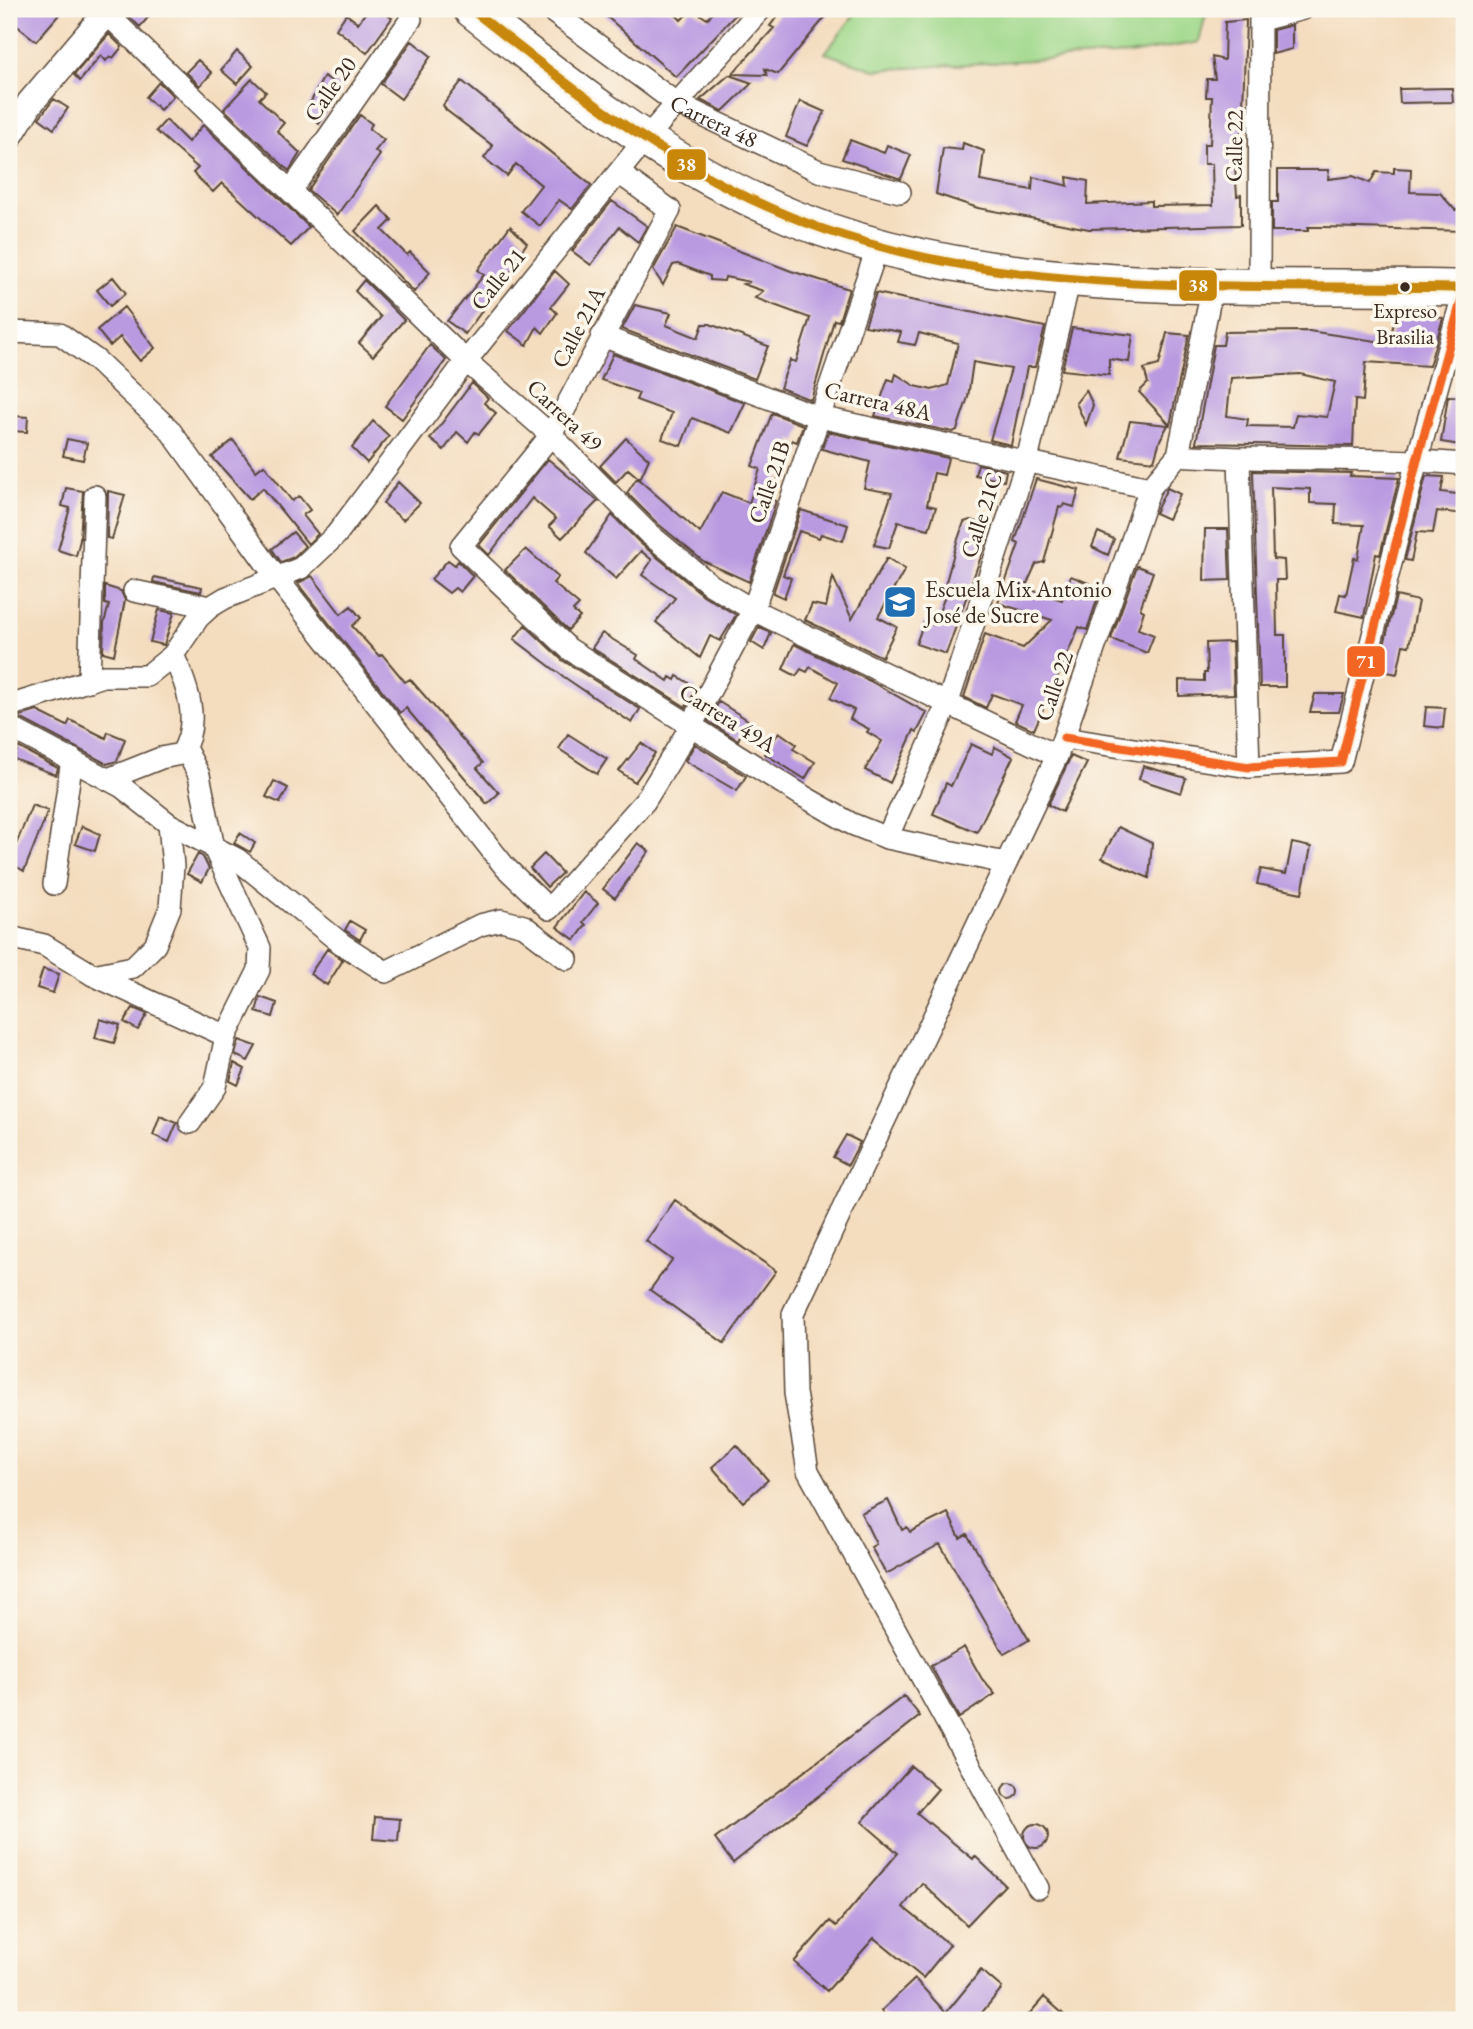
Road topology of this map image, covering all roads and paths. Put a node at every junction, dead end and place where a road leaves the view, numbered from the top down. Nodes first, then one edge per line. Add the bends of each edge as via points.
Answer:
1 (471, 9) edge
2 (550, 9) edge
3 (1303, 9) edge
4 (107, 10) edge
5 (753, 12) edge
6 (1261, 14) edge
7 (411, 19) dead end
8 (676, 103) junction
9 (9, 137) edge
10 (647, 137) junction
11 (619, 173) junction
12 (292, 189) junction
13 (900, 192) dead end
14 (878, 246) junction
15 (1070, 278) junction
16 (1213, 284) junction
17 (1259, 285) junction
18 (1464, 289) edge
19 (9, 332) edge
20 (603, 337) junction
21 (466, 361) junction
22 (819, 417) junction
23 (551, 435) junction
24 (1178, 455) junction
25 (1240, 459) junction
26 (1027, 460) junction
27 (1417, 460) junction
28 (1464, 464) edge
29 (1150, 488) junction
30 (95, 496) dead end
31 (461, 545) joint
32 (276, 577) junction
33 (134, 591) dead end
34 (210, 607) junction
35 (753, 610) junction
36 (173, 655) junction
37 (89, 681) junction
38 (947, 705) junction
39 (9, 706) edge
40 (691, 726) junction
41 (9, 727) edge
42 (1060, 747) junction
43 (185, 748) junction
44 (72, 759) junction
45 (1249, 767) junction
46 (108, 779) junction
47 (169, 824) junction
48 (887, 838) junction
49 (215, 848) junction
50 (1006, 863) junction
51 (54, 884) dead end
52 (9, 937) edge
53 (567, 958) dead end
54 (93, 975) junction
55 (226, 1036) junction
56 (191, 1123) dead end
57 (1038, 1888) dead end

1 - 10 highway, Carrera 48
2 - 8 street, Carrera 48
3 - 6 street
4 - 9 street via 30,103
4 - 12 street, Carrera 49
5 - 8 street, Calle 21
6 - 17 street, Calle 22
7 - 12 street, Calle 20
8 - 10 street, Calle 21
8 - 13 street, Carrera 48 via 819,170
10 - 11 street, Calle 21
10 - 14 highway, Carrera 48 via 769,208
11 - 20 street, Calle 21A via 670,210
11 - 21 street, Calle 21
12 - 21 street, Carrera 49
14 - 15 highway, Carrera 48 via 983,270
14 - 22 street, Calle 21B
15 - 16 highway, Carrera 48
15 - 26 street, Calle 21C
16 - 17 highway, Carrera 48
16 - 24 street, Calle 22
17 - 18 highway, Carrera 48
18 - 27 street
19 - 32 street via 60,334 96,360 169,429
20 - 22 street, Carrera 48A
20 - 23 street, Calle 21A
21 - 23 street, Carrera 49
21 - 32 street, Calle 21 via 336,535 301,568
22 - 26 street, Carrera 48A
22 - 35 street, Calle 21B
23 - 31 street, Calle 21A
23 - 35 street, Carrera 49 via 648,533 711,585
24 - 25 street
24 - 29 street, Calle 22
25 - 27 street
25 - 45 street
26 - 29 street, Carrera 48A
26 - 38 street, Calle 21C
27 - 28 street
27 - 45 street, Carrera 49 via 1341,762
29 - 42 street, Calle 22
30 - 37 street
31 - 40 street, Carrera 49A via 569,649
32 - 34 street, Calle 21
32 - 40 street, Calle 21B via 505,867 549,909 645,801
33 - 34 street
34 - 36 street
35 - 38 street, Carrera 49
35 - 40 street, Calle 21B
36 - 37 street via 147,676 103,676
36 - 43 street via 191,710 190,740
37 - 39 street
38 - 42 street, Carrera 49
38 - 48 street, Calle 21C
40 - 48 street, Carrera 49A via 852,824
41 - 44 street
42 - 45 street, Carrera 49
42 - 50 street, Calle 22
43 - 46 street via 181,754
43 - 49 street via 199,775
44 - 46 street
44 - 51 street
46 - 47 street
47 - 49 street
47 - 54 street via 170,908 155,945 133,967
48 - 50 street, Carrera 49A
49 - 53 street via 237,859 342,944 386,971 480,925 501,920 524,926
49 - 55 street via 260,948 259,970
50 - 57 street, Calle 22 via 793,1314 795,1393 808,1471
52 - 54 street via 44,944
54 - 55 street
55 - 56 street via 215,1087

